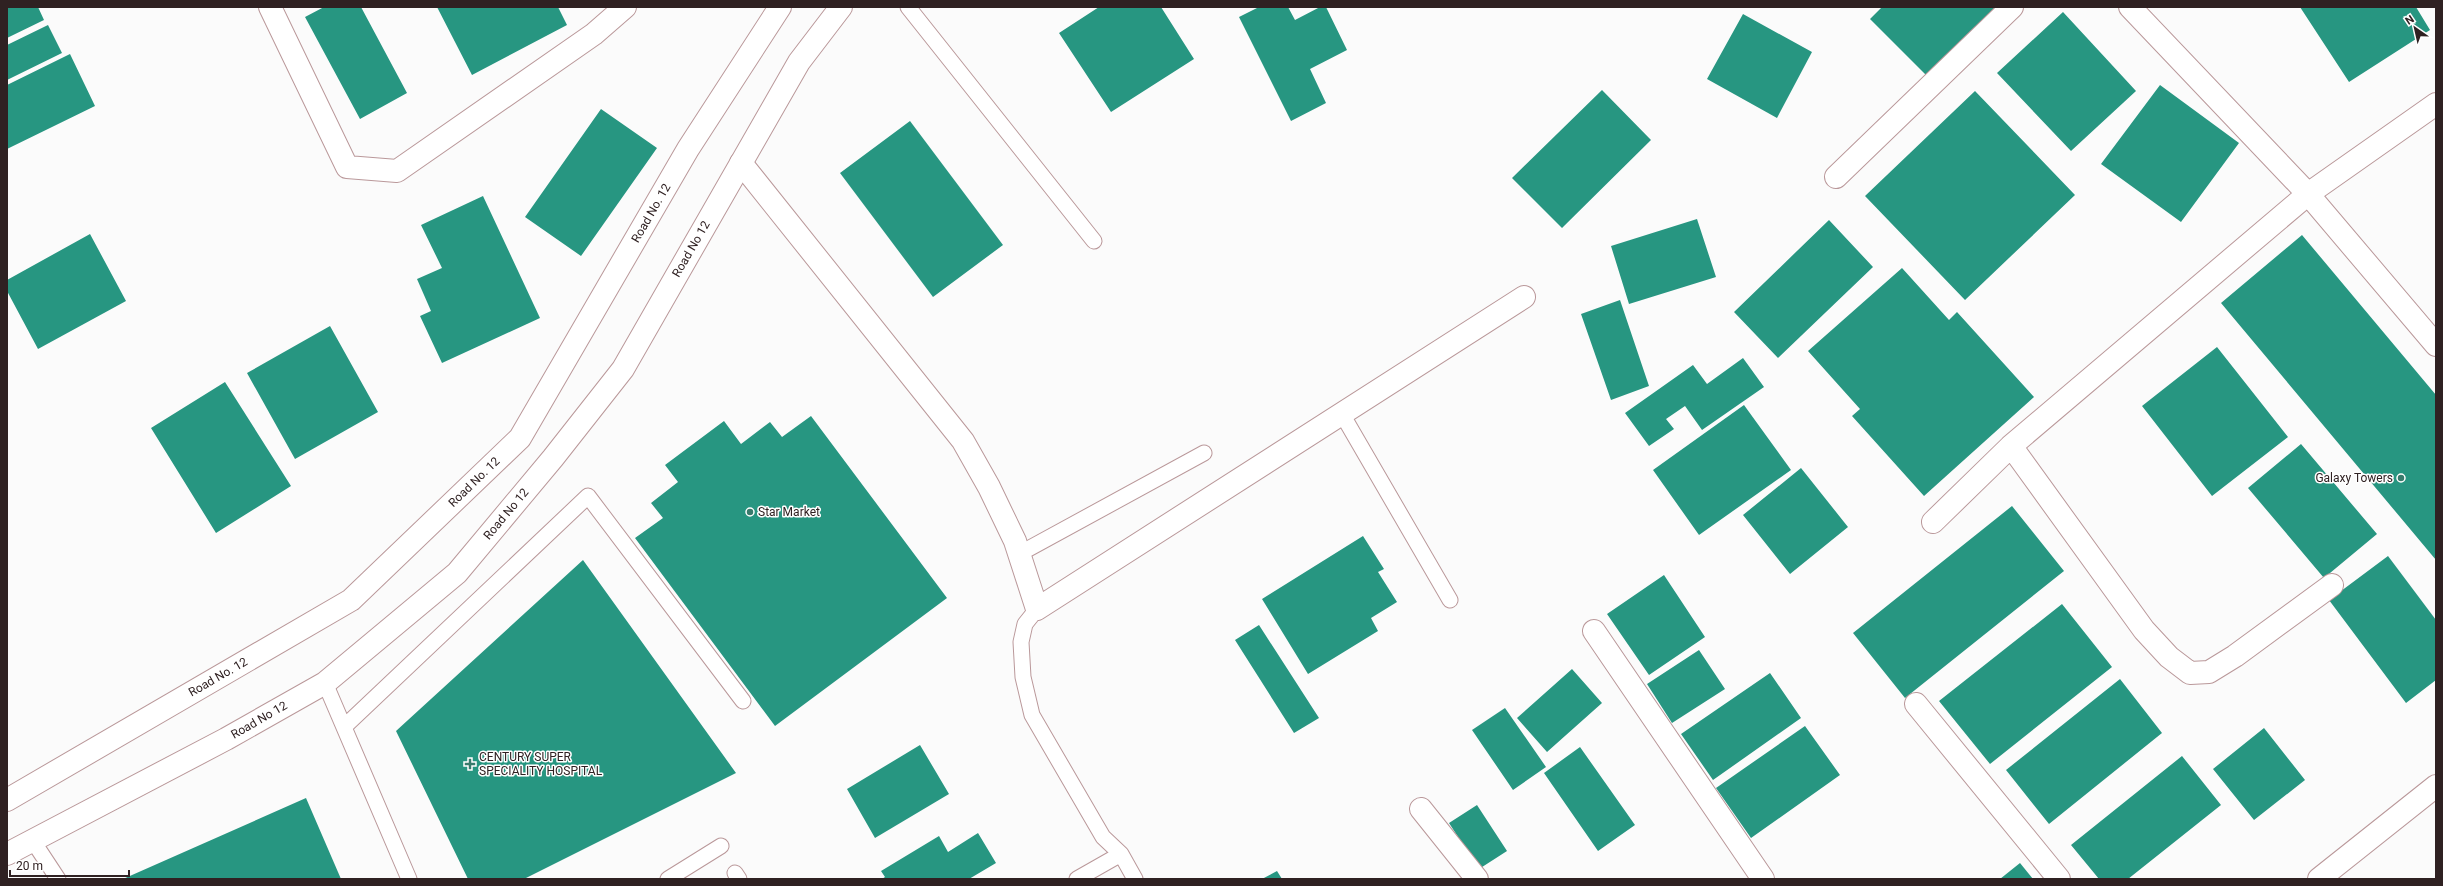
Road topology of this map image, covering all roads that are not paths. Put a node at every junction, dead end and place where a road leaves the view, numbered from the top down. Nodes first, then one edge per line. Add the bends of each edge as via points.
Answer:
1 (270, 7) edge
2 (625, 7) edge
3 (780, 7) edge
4 (841, 7) edge
5 (908, 7) edge
6 (2012, 7) edge
7 (2130, 7) edge
8 (2436, 104) edge
9 (741, 163) junction
10 (1836, 177) dead end
11 (2308, 194) junction
12 (1094, 241) dead end
13 (1524, 297) dead end
14 (2436, 345) edge
15 (1342, 414) junction
16 (2011, 446) junction
17 (1204, 453) dead end
18 (1934, 522) dead end
19 (1019, 554) junction
20 (2332, 585) dead end
21 (1450, 600) dead end
22 (1037, 609) junction
23 (1594, 631) dead end
24 (325, 683) junction
25 (743, 701) dead end
26 (1916, 704) dead end
27 (344, 727) junction
28 (2436, 786) edge
29 (7, 800) edge
30 (1421, 810) dead end
31 (34, 841) junction
32 (721, 846) dead end
33 (7, 854) edge
34 (1121, 854) junction
35 (58, 879) edge
36 (409, 879) edge
37 (668, 879) edge
38 (1077, 879) edge
39 (1136, 879) edge
40 (1477, 879) edge
41 (1763, 879) edge
42 (2059, 879) edge
43 (2319, 879) edge

1 - 2 street via 347,168 391,170 397,170 588,38
3 - 29 street, Road No. 12 via 688,150 520,438 351,600
4 - 9 street, Road No 12 via 799,62
5 - 12 lane
6 - 10 street
7 - 11 street
8 - 11 street
9 - 19 street via 963,441 989,487
9 - 24 street, Road No 12 via 623,369 553,458 457,573
11 - 14 street
11 - 16 street
13 - 15 street
15 - 21 lane
15 - 22 street
16 - 18 street
16 - 20 street via 2144,630 2169,657 2190,673 2209,672 2235,656
17 - 19 lane
19 - 22 street
22 - 34 lane via 1025,624 1020,642 1023,677 1032,715 1103,837
23 - 41 street
24 - 27 lane
24 - 31 street, Road No 12
25 - 27 lane via 588,496
26 - 42 street
27 - 36 lane
28 - 43 street
30 - 40 street
31 - 33 street, Road No 12
31 - 35 lane
32 - 37 lane
34 - 38 lane
34 - 39 lane

